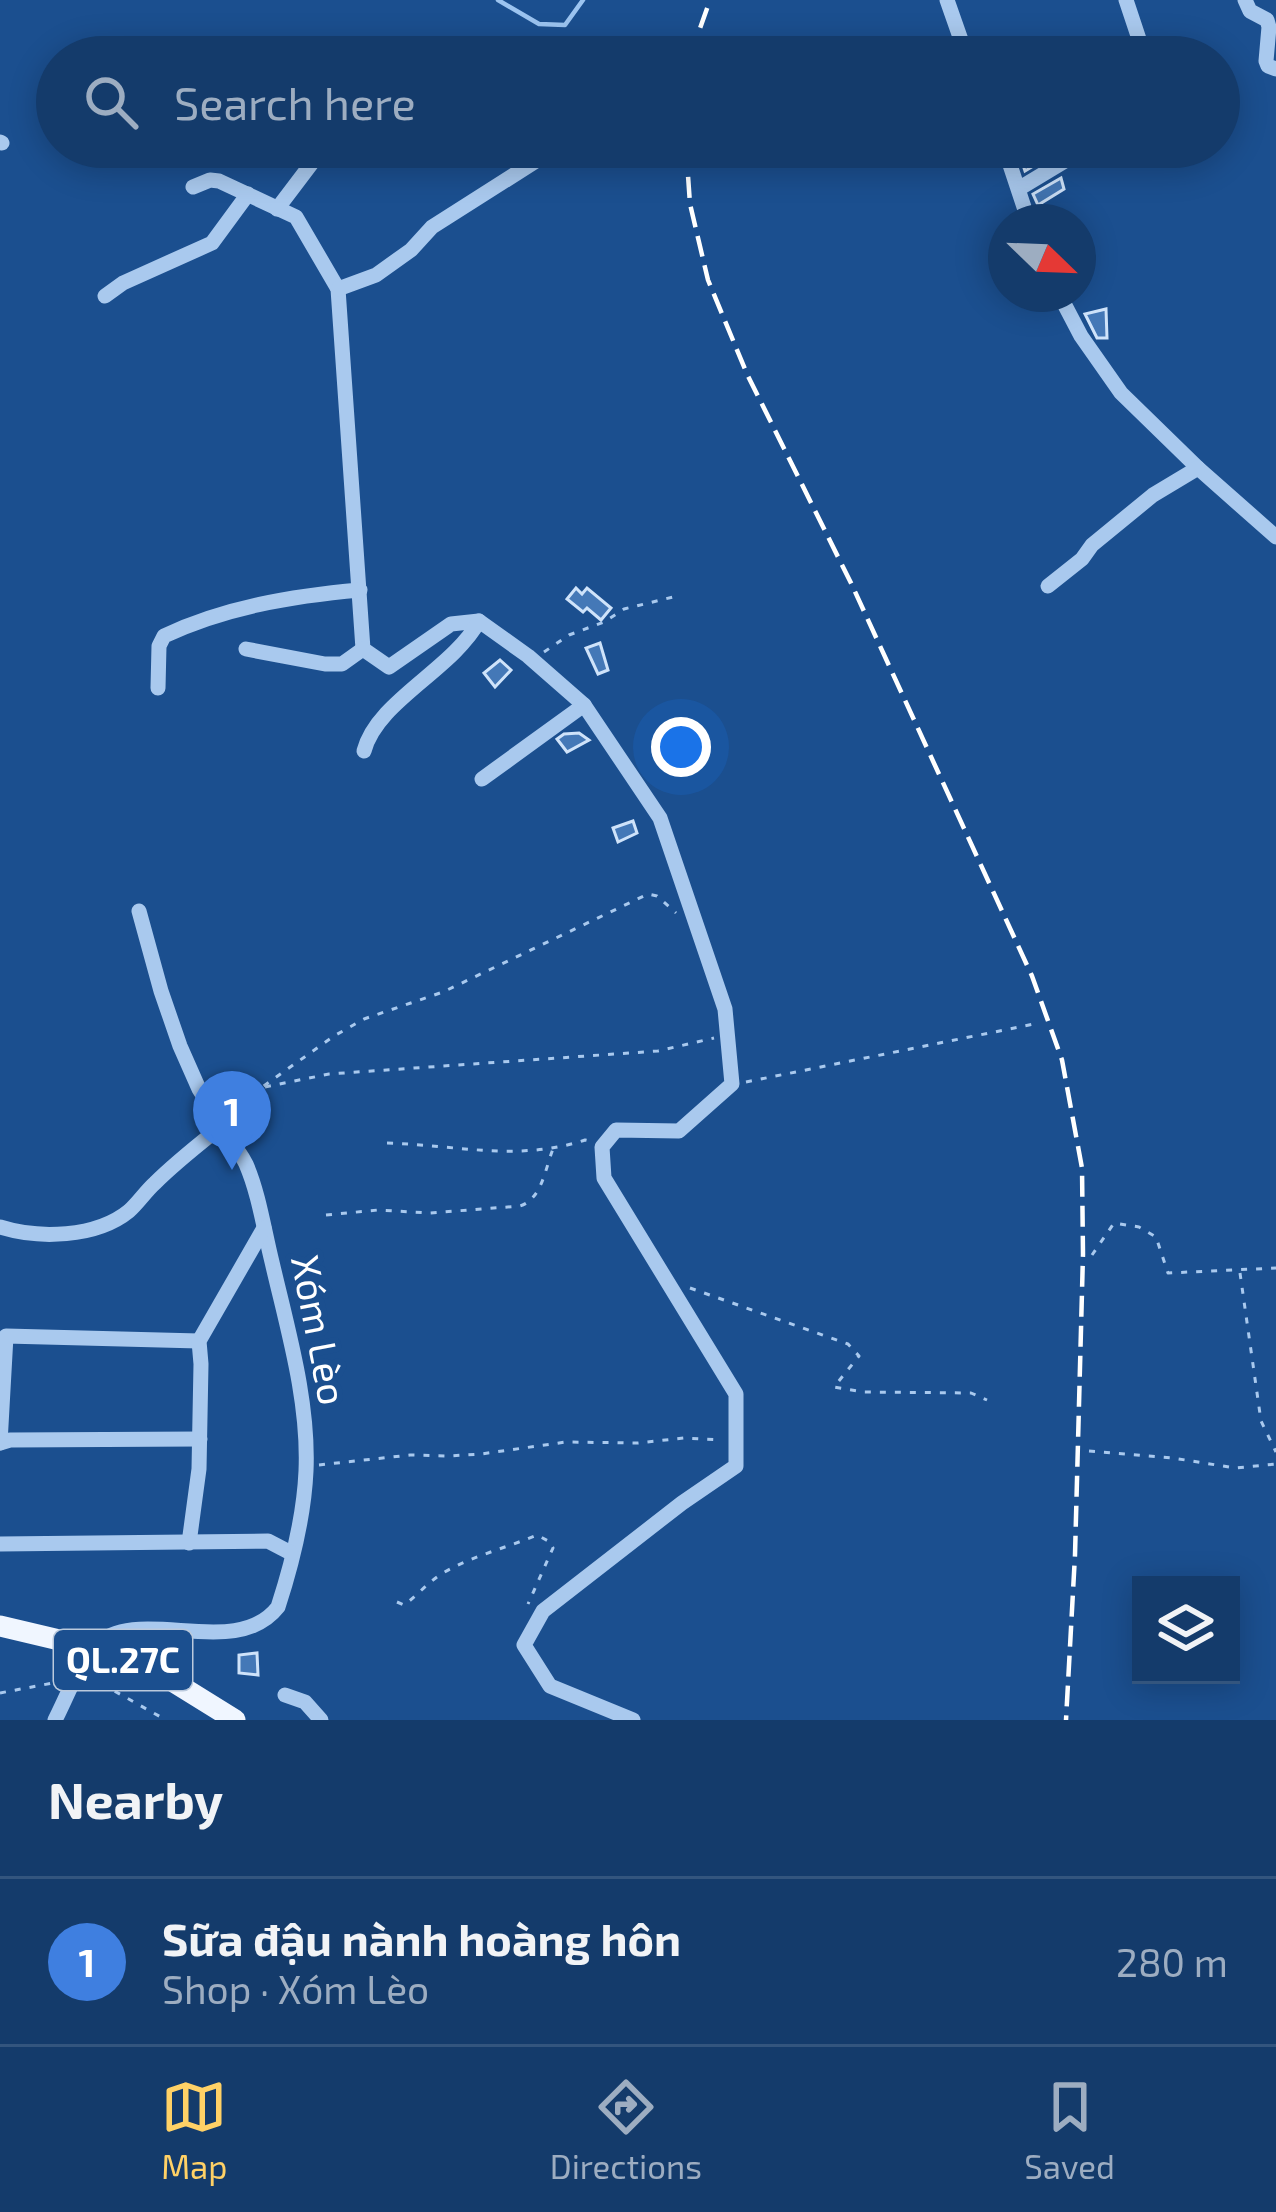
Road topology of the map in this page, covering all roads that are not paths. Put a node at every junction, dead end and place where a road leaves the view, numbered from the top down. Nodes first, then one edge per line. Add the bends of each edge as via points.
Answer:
1 (947, 0) edge
2 (1126, 0) edge
3 (1245, 0) edge
4 (960, 36) edge
5 (1138, 36) edge
6 (1276, 69) edge
7 (308, 168) edge
8 (525, 168) edge
9 (1012, 168) edge
10 (1053, 168) edge
11 (193, 187) dead end
12 (1020, 188) junction
13 (248, 194) junction
14 (1024, 204) edge
15 (278, 209) junction
16 (338, 289) junction
17 (105, 296) dead end
18 (1069, 312) edge
19 (1198, 468) junction
20 (1276, 537) edge
21 (1048, 586) dead end
22 (360, 590) junction
23 (479, 621) junction
24 (247, 649) dead end
25 (363, 649) junction
26 (158, 688) dead end
27 (584, 705) junction
28 (364, 752) dead end
29 (482, 779) dead end
30 (139, 911) dead end
31 (213, 1127) junction
32 (0, 1228) edge
33 (264, 1228) junction
34 (3, 1335) edge
35 (199, 1341) junction
36 (200, 1439) junction
37 (0, 1443) edge
38 (190, 1543) junction
39 (0, 1544) edge
40 (291, 1553) junction
41 (0, 1625) edge
42 (89, 1654) junction
43 (285, 1695) dead end
44 (55, 1720) edge
45 (235, 1720) edge
46 (321, 1720) edge
47 (633, 1720) edge

1 - 4 street
2 - 5 street
3 - 6 street via 1267,20 1266,61
7 - 15 street
8 - 16 street via 376,275
9 - 12 street
10 - 12 street
11 - 13 street via 219,181
12 - 14 street
13 - 15 street
13 - 17 street via 212,243
15 - 16 street via 296,217
16 - 22 street
18 - 19 street via 1105,374
19 - 20 street
19 - 21 street
22 - 25 street
22 - 26 street via 234,610 164,636
23 - 25 street via 451,624 388,667
23 - 27 street
23 - 28 street via 468,641 370,732
24 - 25 street via 342,664
27 - 29 street
27 - 47 street via 661,818 725,1010 732,1084 679,1131 616,1130 602,1147 604,1178 736,1394 736,1466 543,1611 524,1646 550,1686
30 - 31 street, Xóm Lèo via 160,991
31 - 32 street via 112,1221 62,1234
31 - 33 street, Xóm Lèo via 246,1165
33 - 35 street
33 - 40 street, Xóm Lèo via 304,1410 302,1515
34 - 35 street
34 - 37 street
35 - 36 street
36 - 37 street
36 - 38 street
38 - 39 street
38 - 40 street via 268,1541
40 - 42 street, Xóm Lèo via 278,1607 257,1626 128,1631
41 - 42 main road, QL.27C
42 - 44 street
42 - 45 main road, QL.27C via 169,1679
43 - 46 street

